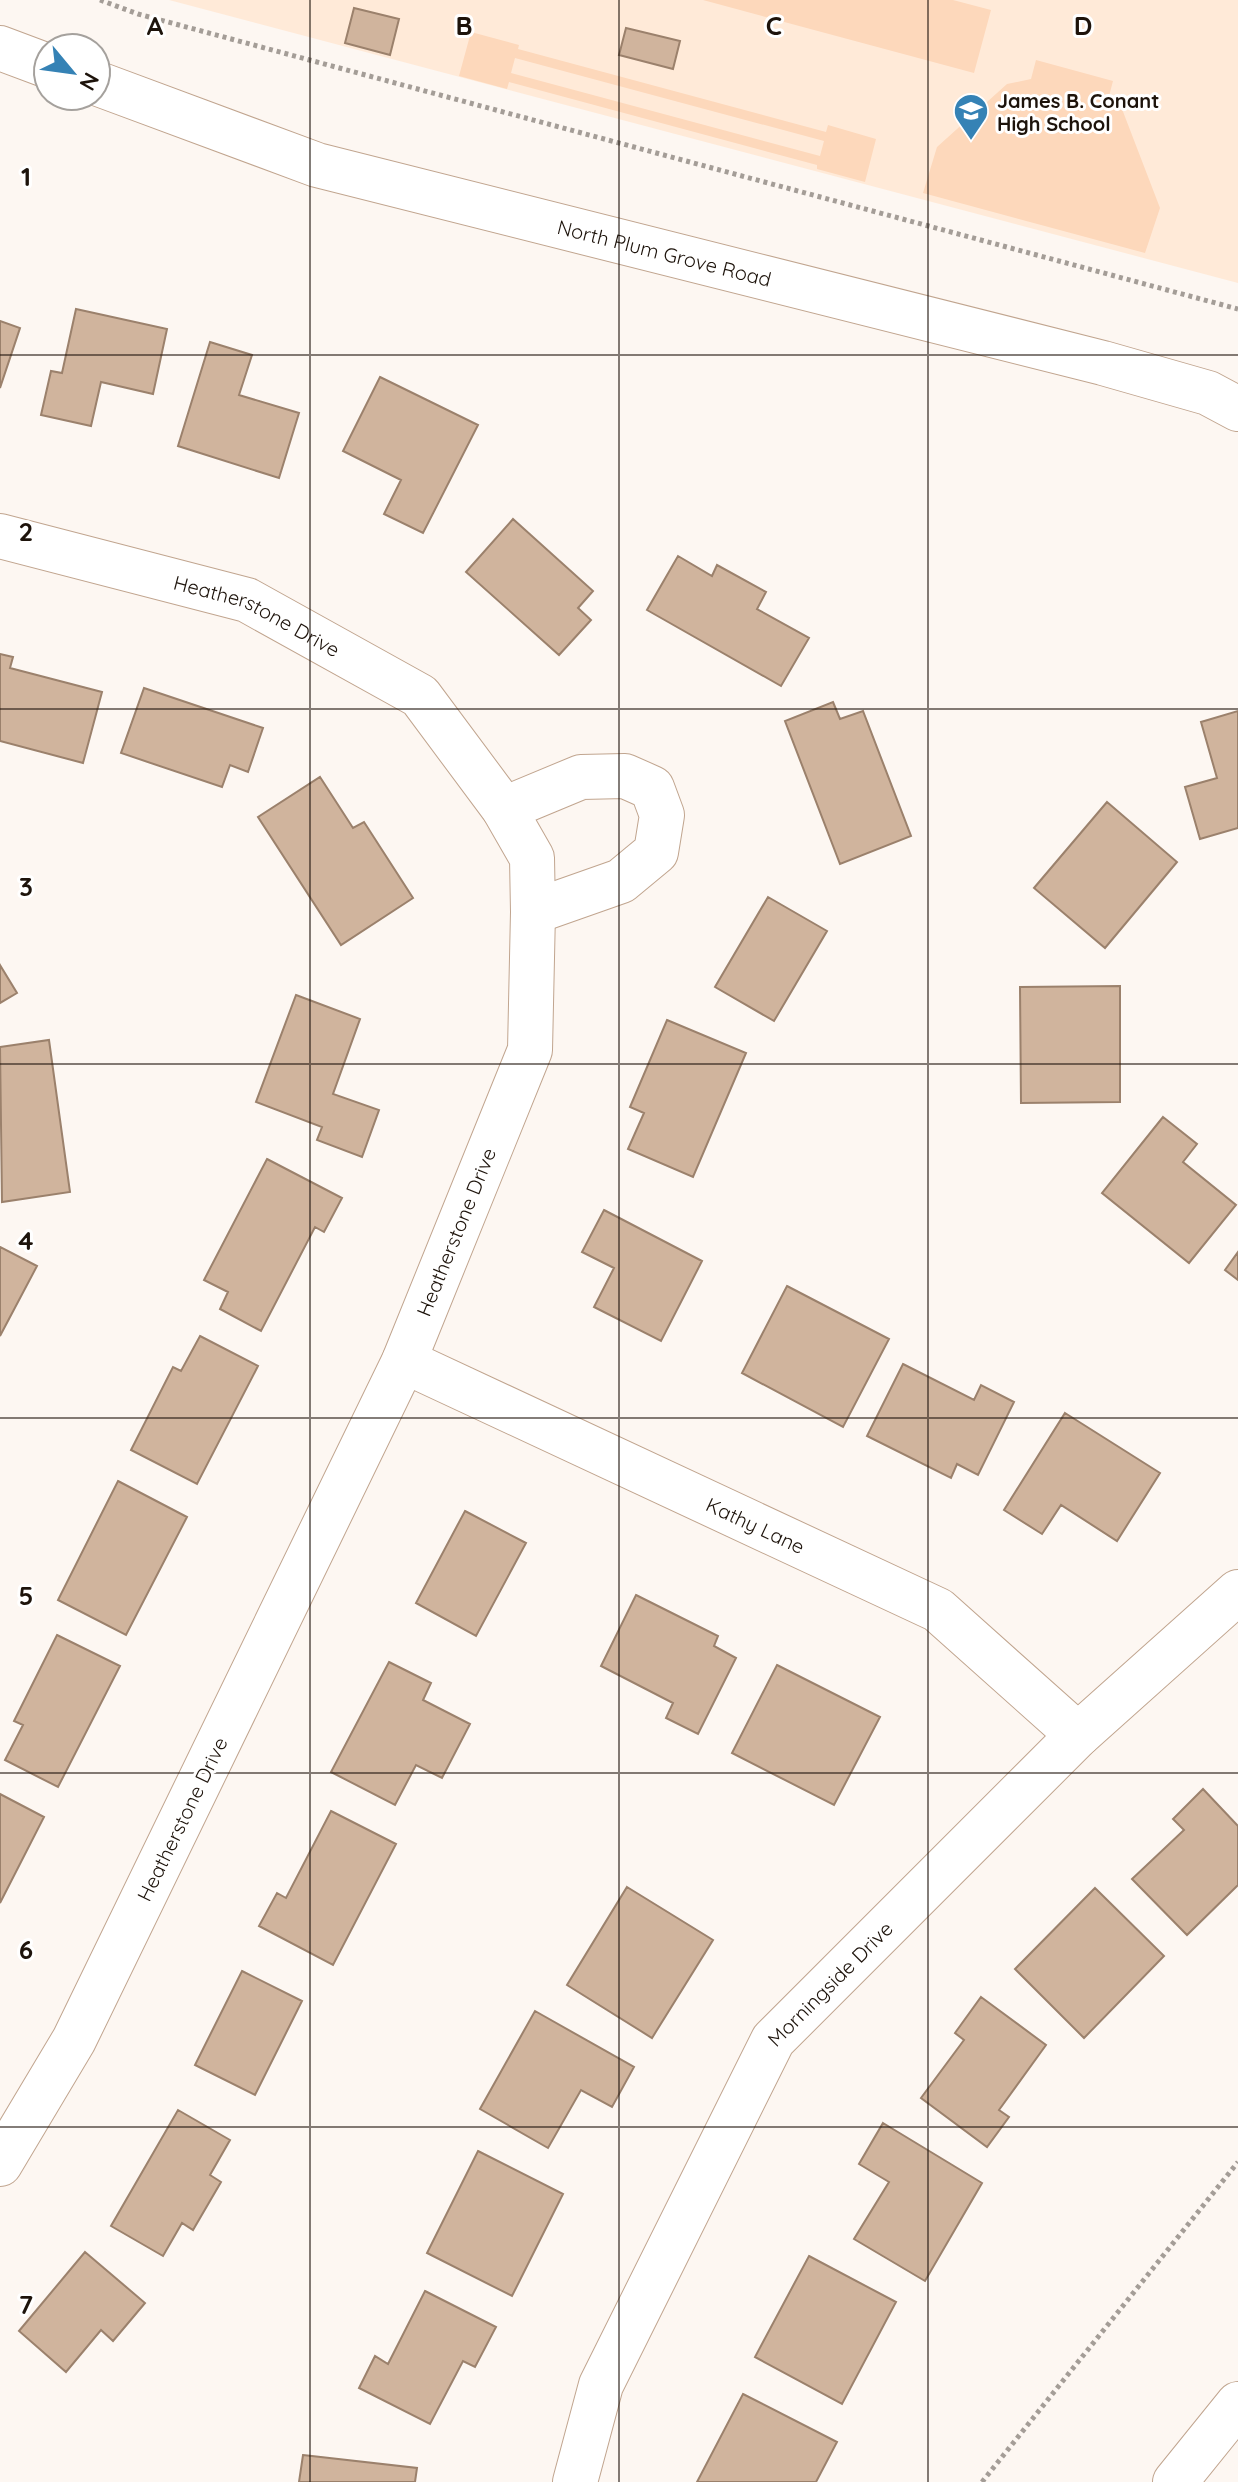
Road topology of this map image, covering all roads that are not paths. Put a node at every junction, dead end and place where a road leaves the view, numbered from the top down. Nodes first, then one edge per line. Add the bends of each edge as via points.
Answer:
1 (0, 48) edge
2 (32, 60) edge
3 (112, 89) edge
4 (1238, 409) edge
5 (0, 536) edge
6 (504, 809) junction
7 (533, 912) junction
8 (404, 1361) junction
9 (1238, 1592) edge
10 (1078, 1735) junction
11 (0, 2164) edge
12 (1238, 2404) edge
13 (575, 2482) edge
14 (1175, 2482) edge

1 - 2 street
3 - 4 street, North Plum Grove Road via 317,165 1103,363 1208,393
5 - 6 street, Heatherstone Drive via 247,600 420,696
6 - 7 street, Heatherstone Drive via 532,858
6 - 7 street via 581,777 625,776 652,788 662,815 656,852 621,881
7 - 8 street, Heatherstone Drive via 530,1050
8 - 10 street, Kathy Lane via 938,1610
8 - 11 street, Heatherstone Drive via 74,2040
9 - 10 street, Morningside Drive
10 - 13 street, Morningside Drive via 773,2040 601,2385
12 - 14 street

